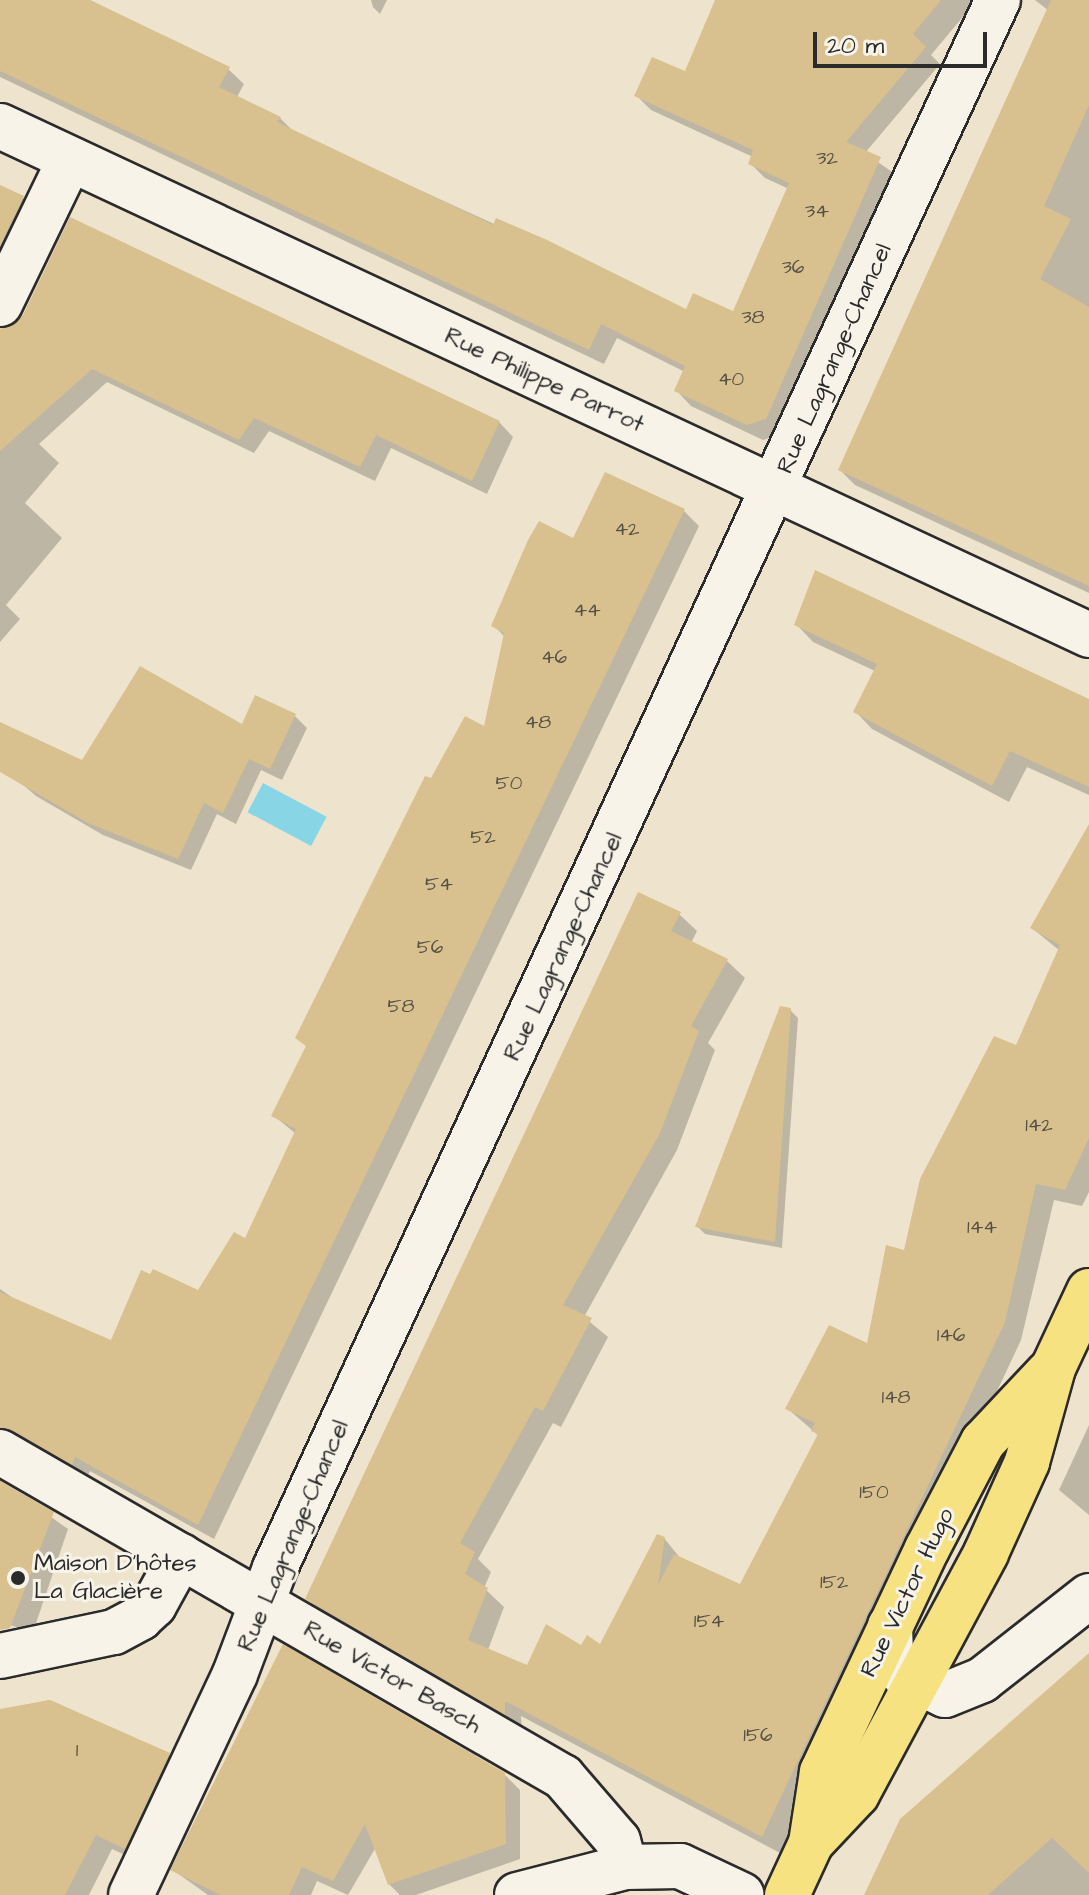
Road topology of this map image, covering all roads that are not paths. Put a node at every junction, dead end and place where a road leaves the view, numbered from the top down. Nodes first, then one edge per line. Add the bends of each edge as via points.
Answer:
1 (998, 0) edge
2 (0, 126) edge
3 (70, 159) junction
4 (0, 304) edge
5 (776, 490) junction
6 (1089, 635) edge
7 (1089, 1291) edge
8 (1053, 1368) junction
9 (0, 1452) edge
10 (181, 1556) junction
11 (1089, 1596) edge
12 (261, 1603) junction
13 (890, 1626) junction
14 (0, 1656) edge
15 (919, 1684) junction
16 (811, 1843) junction
17 (625, 1867) junction
18 (131, 1895) edge
19 (517, 1895) edge
20 (742, 1895) edge
21 (787, 1895) edge

1 - 5 street, Rue Lagrange-Chancel
2 - 3 street, Rue Philippe Parrot
3 - 4 street
3 - 5 street, Rue Philippe Parrot
5 - 6 street, Rue Philippe Parrot
5 - 12 street, Rue Lagrange-Chancel
7 - 8 main road, Rue Victor Hugo
8 - 13 main road, Rue Victor Hugo via 983,1442
8 - 15 main road, Rue Victor Hugo via 1027,1462
9 - 10 street, Rue Victor Basch
10 - 12 street, Rue Victor Basch
10 - 14 street via 154,1605 140,1618 114,1632
11 - 15 street via 965,1691 945,1695
12 - 17 street, Rue Victor Basch via 563,1777 618,1841
12 - 18 street, Rue Lagrange-Chancel via 235,1674
13 - 15 street via 891,1657
13 - 16 main road, Rue Victor Hugo via 822,1772
15 - 16 main road, Rue Victor Hugo via 857,1794
16 - 21 main road, Rue Victor Hugo
17 - 19 street
17 - 20 street via 680,1866

